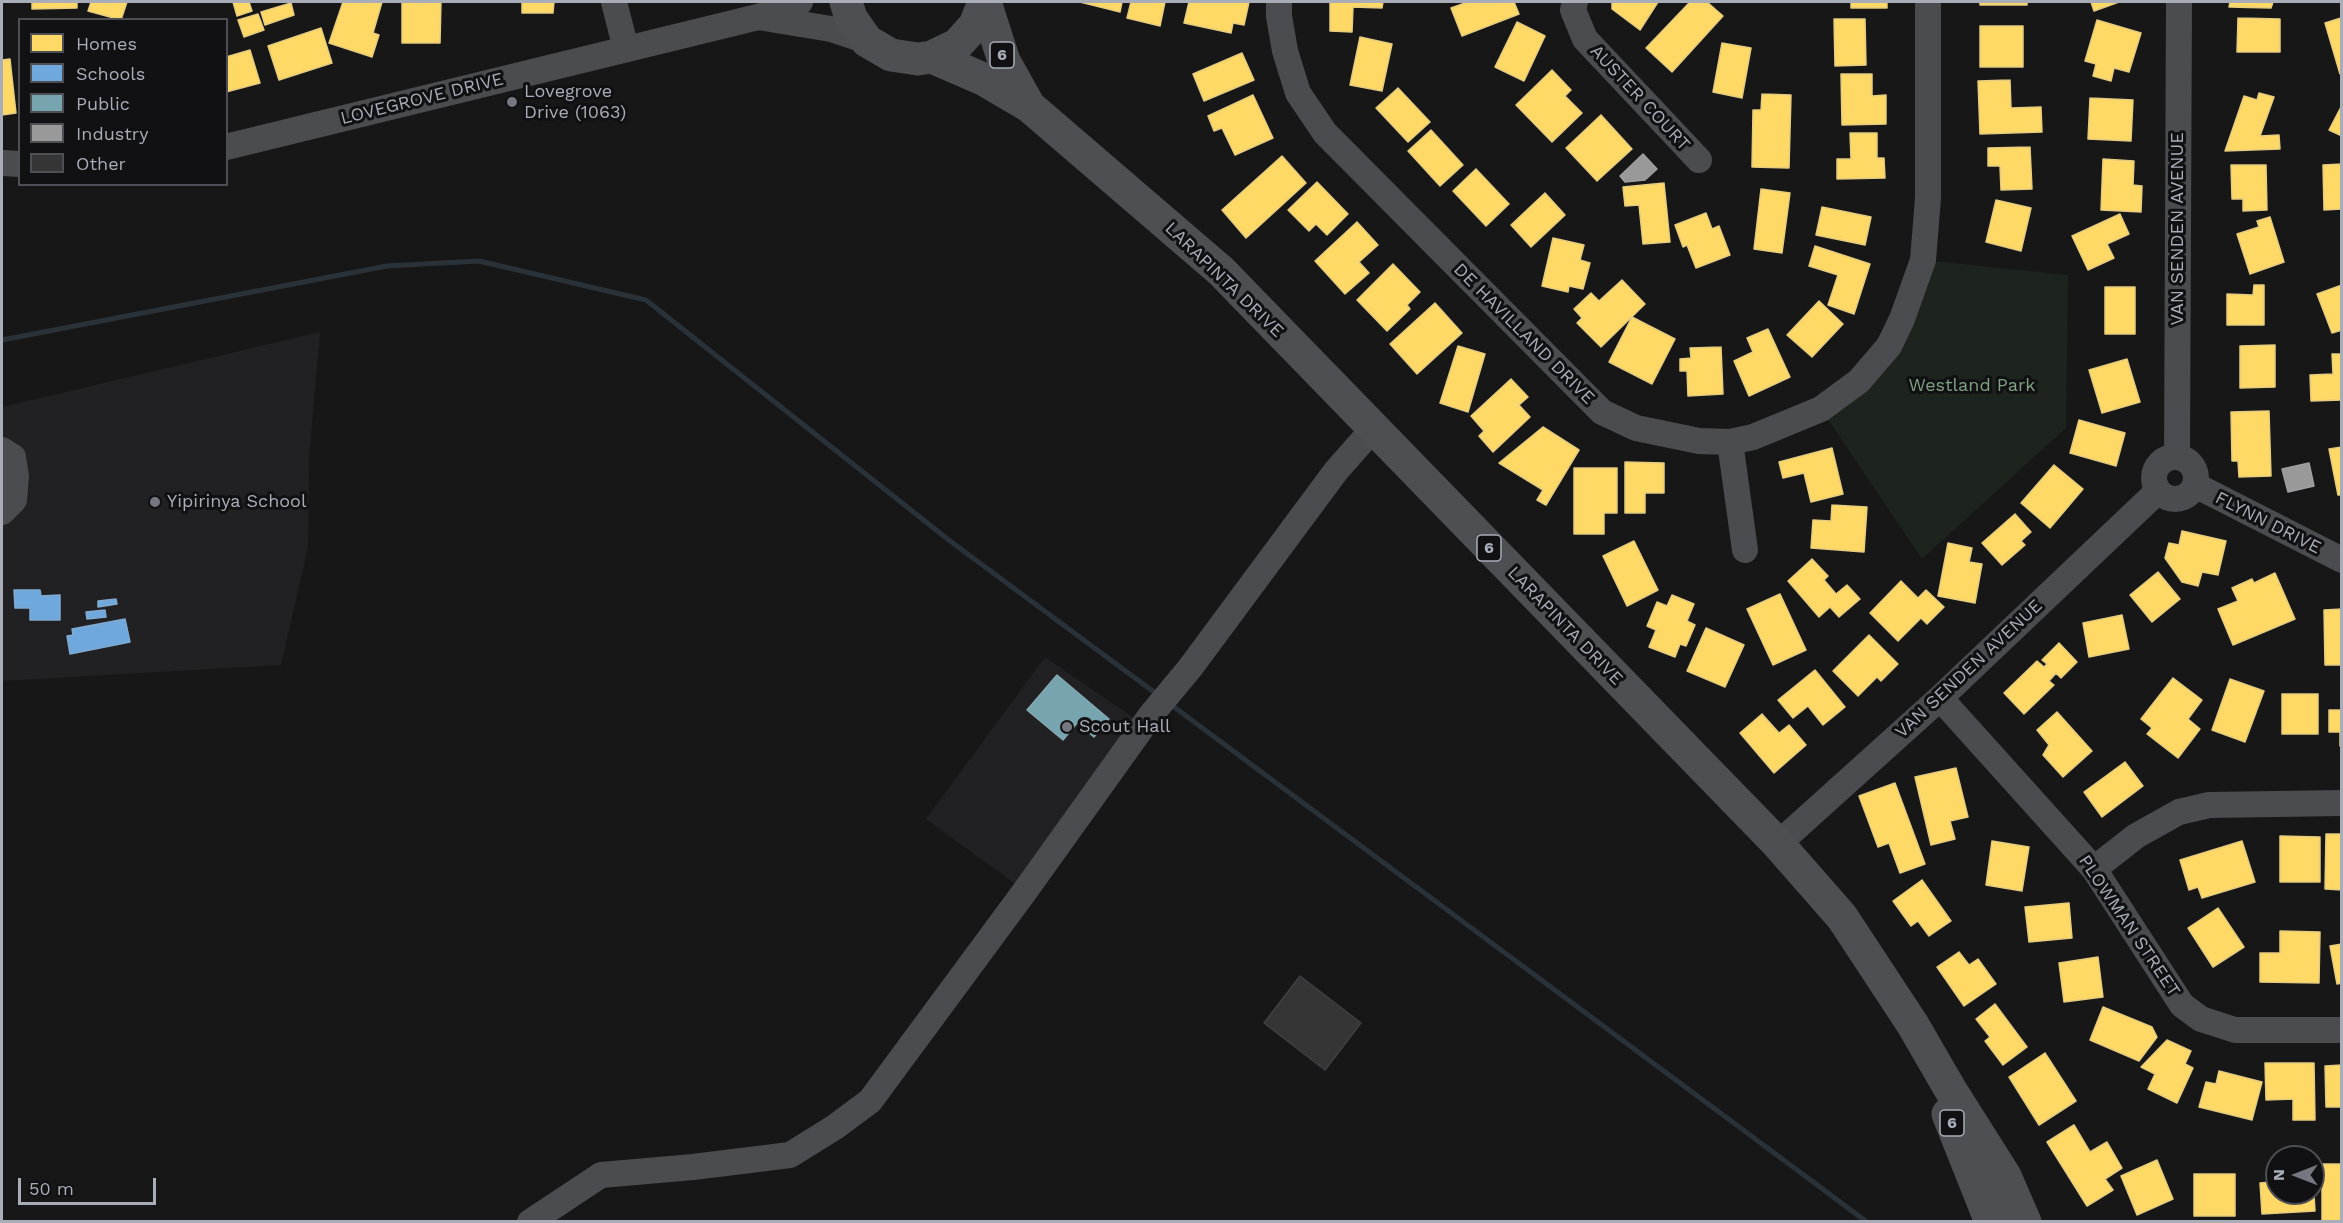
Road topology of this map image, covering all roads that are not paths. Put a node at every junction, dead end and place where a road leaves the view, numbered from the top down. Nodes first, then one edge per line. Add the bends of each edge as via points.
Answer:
1 (614, 2) edge
2 (800, 2) edge
3 (846, 2) edge
4 (984, 2) edge
5 (1280, 2) edge
6 (1575, 2) edge
7 (1928, 2) edge
8 (2179, 2) edge
9 (758, 17) junction
10 (867, 40) junction
11 (626, 49) junction
12 (932, 57) junction
13 (1029, 106) junction
14 (228, 147) edge
15 (1698, 160) dead end
16 (2, 163) edge
17 (18, 164) edge
18 (1373, 429) junction
19 (1730, 442) junction
20 (2, 450) edge
21 (2177, 458) junction
22 (2195, 485) junction
23 (2158, 491) junction
24 (2, 512) edge
25 (1745, 550) dead end
26 (2342, 560) edge
27 (1940, 698) junction
28 (2342, 803) edge
29 (1778, 844) junction
30 (2094, 868) junction
31 (1913, 1025) junction
32 (2342, 1030) edge
33 (530, 1221) edge
34 (1991, 1221) edge
35 (2025, 1221) edge

1 - 11 street
2 - 9 street, LOVEGROVE DRIVE
3 - 10 main road, 6 via 851,18
4 - 12 main road, 6 via 967,36
4 - 13 main road, LARAPINTA DRIVE / 6 via 1004,62
5 - 19 street, DE HAVILLAND DRIVE via 1285,51 1298,93 1325,133 1602,412 1636,428 1699,441
6 - 15 street, AUSTER COURT via 1573,10 1585,39
7 - 19 street, DE HAVILLAND DRIVE via 1923,260 1902,319 1888,346 1859,381 1821,409 1754,437
8 - 21 street, VAN SENDEN AVENUE
9 - 10 street, LOVEGROVE DRIVE via 831,29
9 - 11 street, LOVEGROVE DRIVE
10 - 12 main road, 6 via 897,57
11 - 14 street, LOVEGROVE DRIVE
12 - 13 main road, LARAPINTA DRIVE / 6 via 983,79
13 - 18 main road, LARAPINTA DRIVE / 6 via 1221,271
16 - 17 street
18 - 29 main road, LARAPINTA DRIVE / 6
18 - 33 street via 1336,471 1151,715 870,1101 790,1155 601,1175
19 - 25 street
20 - 24 street via 13,457 16,476 14,500
21 - 22 street via 2194,468
21 - 23 street via 2161,463 2156,470
22 - 23 street via 2181,499 2173,500
22 - 26 street, FLYNN DRIVE
23 - 27 street, VAN SENDEN AVENUE
27 - 29 street, VAN SENDEN AVENUE
27 - 30 street, PLOWMAN STREET
28 - 30 street via 2209,805 2179,812 2136,836
29 - 31 main road, LARAPINTA DRIVE / 6 via 1842,917
30 - 32 street, PLOWMAN STREET via 2182,1005 2201,1019 2235,1030
31 - 34 main road, LARAPINTA DRIVE / 6
31 - 35 main road, LARAPINTA DRIVE / 6 via 2005,1176

